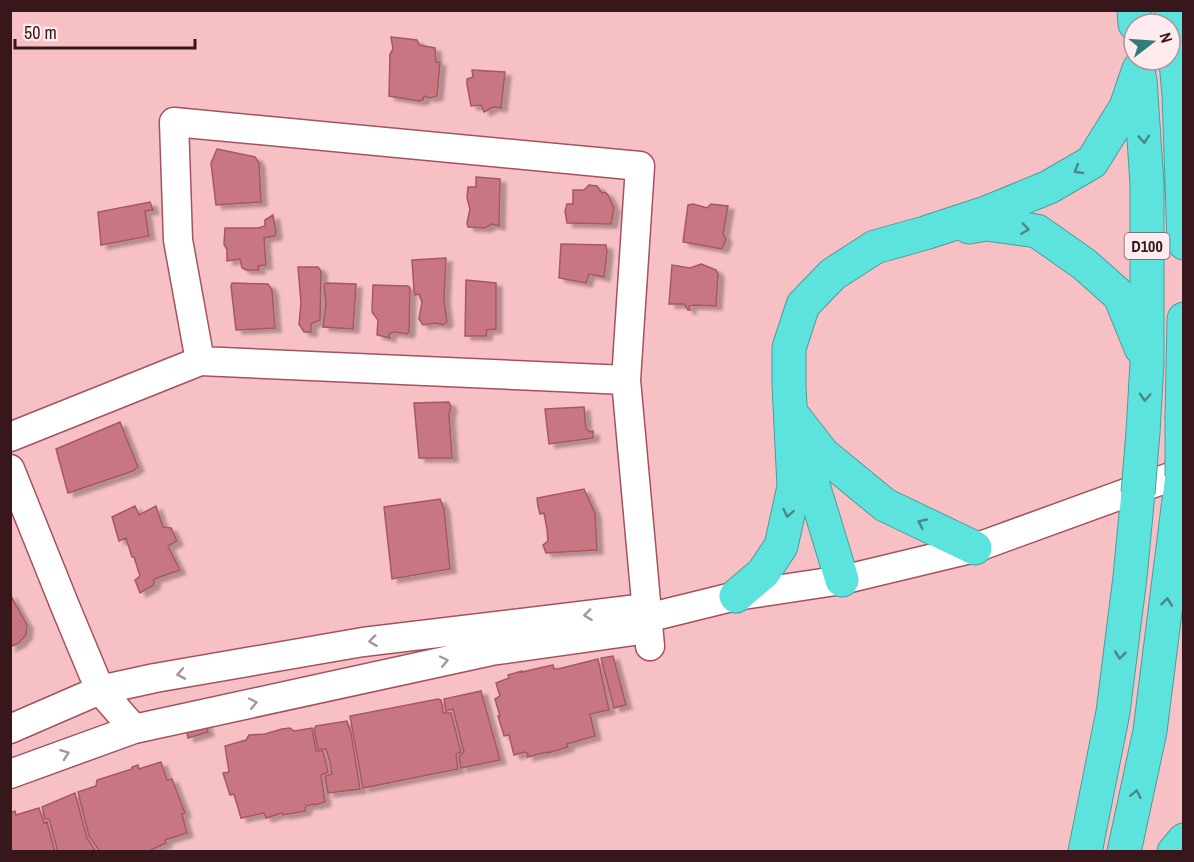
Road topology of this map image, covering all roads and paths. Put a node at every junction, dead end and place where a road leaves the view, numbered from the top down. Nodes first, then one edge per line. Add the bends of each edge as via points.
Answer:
1 (1171, 10) edge
2 (1137, 72) edge
3 (1140, 72) edge
4 (925, 233) junction
5 (1184, 243) edge
6 (1184, 319) edge
7 (200, 361) junction
8 (1147, 363) junction
9 (626, 380) junction
10 (791, 413) junction
11 (1182, 416) edge
12 (10, 436) edge
13 (10, 469) edge
14 (1183, 474) edge
15 (975, 548) junction
16 (842, 580) junction
17 (736, 596) junction
18 (648, 625) junction
19 (100, 690) junction
20 (10, 729) edge
21 (134, 729) junction
22 (10, 774) edge
23 (1184, 840) edge
24 (1085, 852) edge
25 (1124, 852) edge
26 (1174, 852) edge

1 - 5 highway, D100 via 1179,94
2 -> 4 highway via 1126,106 1092,162 1049,187
3 -> 8 highway, D100 via 1147,184
4 -> 8 highway via 986,224 1037,231 1120,296
4 - 10 highway via 875,247 833,274 803,305 789,348
6 - 11 highway
7 - 9 street
7 - 9 street via 178,240 174,122 640,166
7 - 12 street
8 -> 24 highway, D100, bridge via 1130,577 1113,712
9 - 18 street
15 -> 10 highway via 885,505 823,453
10 - 16 highway
10 -> 17 highway via 794,487 781,546 763,573
11 - 14 highway, bridge
13 - 19 street
14 - 15 street
25 -> 14 highway via 1150,731
15 - 16 street
16 - 17 street
17 - 18 street
18 -> 19 street via 363,642
21 -> 18 street via 491,651
19 - 20 street
19 - 21 street
22 -> 21 street
23 - 26 highway

